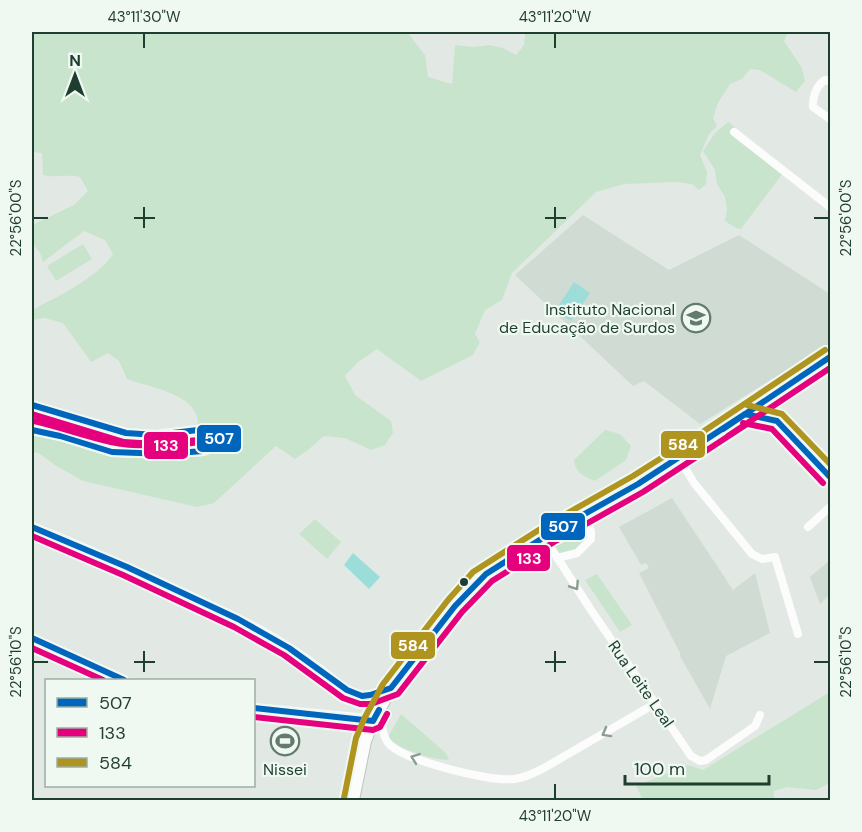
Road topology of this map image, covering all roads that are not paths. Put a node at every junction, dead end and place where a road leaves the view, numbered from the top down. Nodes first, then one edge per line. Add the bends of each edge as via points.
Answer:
1 (831, 81) edge
2 (831, 119) edge
3 (734, 132) dead end
4 (831, 207) edge
5 (831, 357) edge
6 (771, 395) junction
7 (32, 405) edge
8 (745, 414) junction
9 (777, 422) junction
10 (32, 430) edge
11 (679, 458) junction
12 (831, 477) edge
13 (831, 507) edge
14 (582, 515) junction
15 (32, 527) edge
16 (808, 527) dead end
17 (544, 537) junction
18 (557, 558) junction
19 (798, 634) dead end
20 (32, 638) edge
21 (120, 679) edge
22 (391, 688) junction
23 (352, 695) junction
24 (656, 704) junction
25 (255, 708) edge
26 (380, 708) junction
27 (760, 715) dead end
28 (343, 716) junction
29 (373, 721) junction
30 (353, 801) edge

1 - 2 street via 822,82 812,104
3 - 4 street
5 - 6 main road
6 - 8 main road
6 - 9 main road via 771,409
7 - 10 street via 126,433 156,435 206,429 219,438 216,446 203,451 134,454 112,453
8 - 9 main road
8 - 11 main road
9 - 12 main road
11 - 14 main road
11 - 19 street via 694,483 752,554 762,559 775,557
13 - 16 street
14 - 17 main road
14 - 18 street via 591,539 577,553
15 - 23 street via 106,557 263,631 297,651
17 - 18 street, Rua Leite Leal
17 - 22 main road via 479,579
18 -> 24 street, Rua Leite Leal
20 - 21 street
22 - 23 street via 370,696
22 - 26 main road
23 - 28 street via 353,711
24 -> 26 street via 544,768 527,776 501,780 400,752 386,739
24 - 27 street, Rua Leite Leal via 692,756 700,761 755,726
25 - 28 street
26 - 29 main road
28 - 29 street
29 - 30 main road

